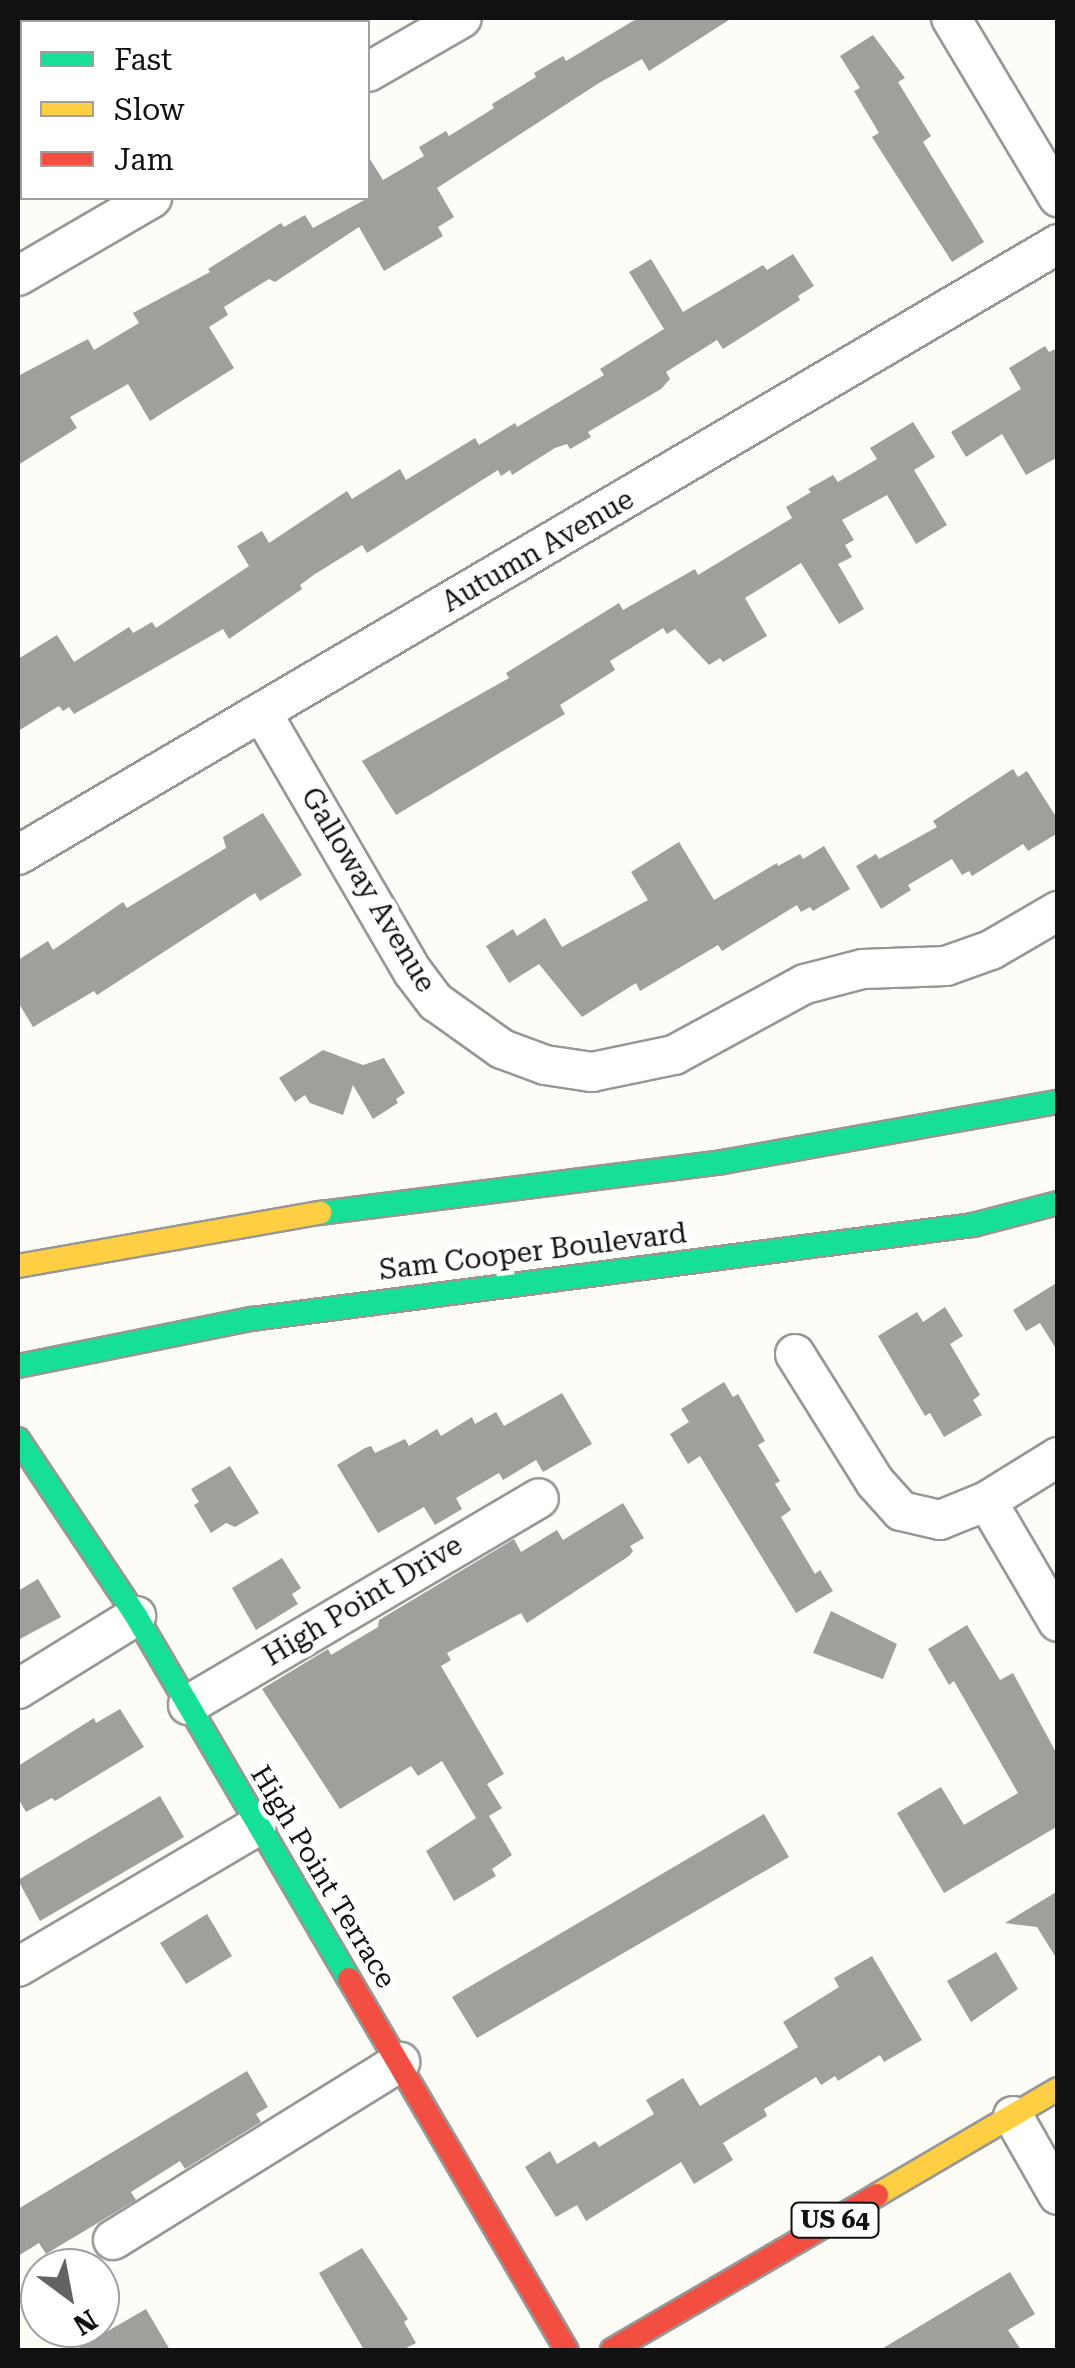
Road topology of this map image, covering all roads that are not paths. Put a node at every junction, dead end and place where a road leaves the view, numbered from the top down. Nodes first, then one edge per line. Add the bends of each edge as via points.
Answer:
1 (462, 18) edge
2 (951, 18) edge
3 (370, 71) edge
4 (1058, 197) edge
5 (149, 200) edge
6 (1058, 244) edge
7 (18, 276) edge
8 (262, 713) junction
9 (18, 855) edge
10 (1058, 911) edge
11 (1058, 1102) edge
12 (1058, 1207) edge
13 (18, 1266) edge
14 (795, 1354) dead end
15 (18, 1366) edge
16 (18, 1440) edge
17 (1058, 1457) edge
18 (539, 1498) dead end
19 (987, 1501) junction
20 (136, 1616) junction
21 (1058, 1622) edge
22 (18, 1689) edge
23 (188, 1704) junction
24 (257, 1826) junction
25 (18, 1966) edge
26 (400, 2062) junction
27 (1058, 2089) edge
28 (1012, 2116) junction
29 (1058, 2195) edge
30 (114, 2240) dead end
31 (567, 2350) edge
32 (612, 2350) edge

1 - 3 street
2 - 4 street
5 - 7 street
6 - 8 street, Autumn Avenue
8 - 9 street, Autumn Avenue
8 - 10 street, Galloway Avenue via 436,1002 502,1049 545,1065 592,1072 674,1056 805,984 863,969 946,966 991,950
11 - 13 main road via 723,1162 256,1221
12 - 15 main road, Sam Cooper Boulevard via 974,1226 252,1319
14 - 19 street via 901,1512 940,1520
16 - 20 main road, High Point Terrace
17 - 19 street
18 - 23 street, High Point Drive
19 - 21 street
20 - 22 street
20 - 23 main road, High Point Terrace
23 - 24 main road, High Point Terrace
24 - 25 street
24 - 26 main road, High Point Terrace
26 - 30 street
26 - 31 main road, High Point Terrace
27 - 28 main road, US 64
28 - 29 street
28 - 32 main road, US 64

